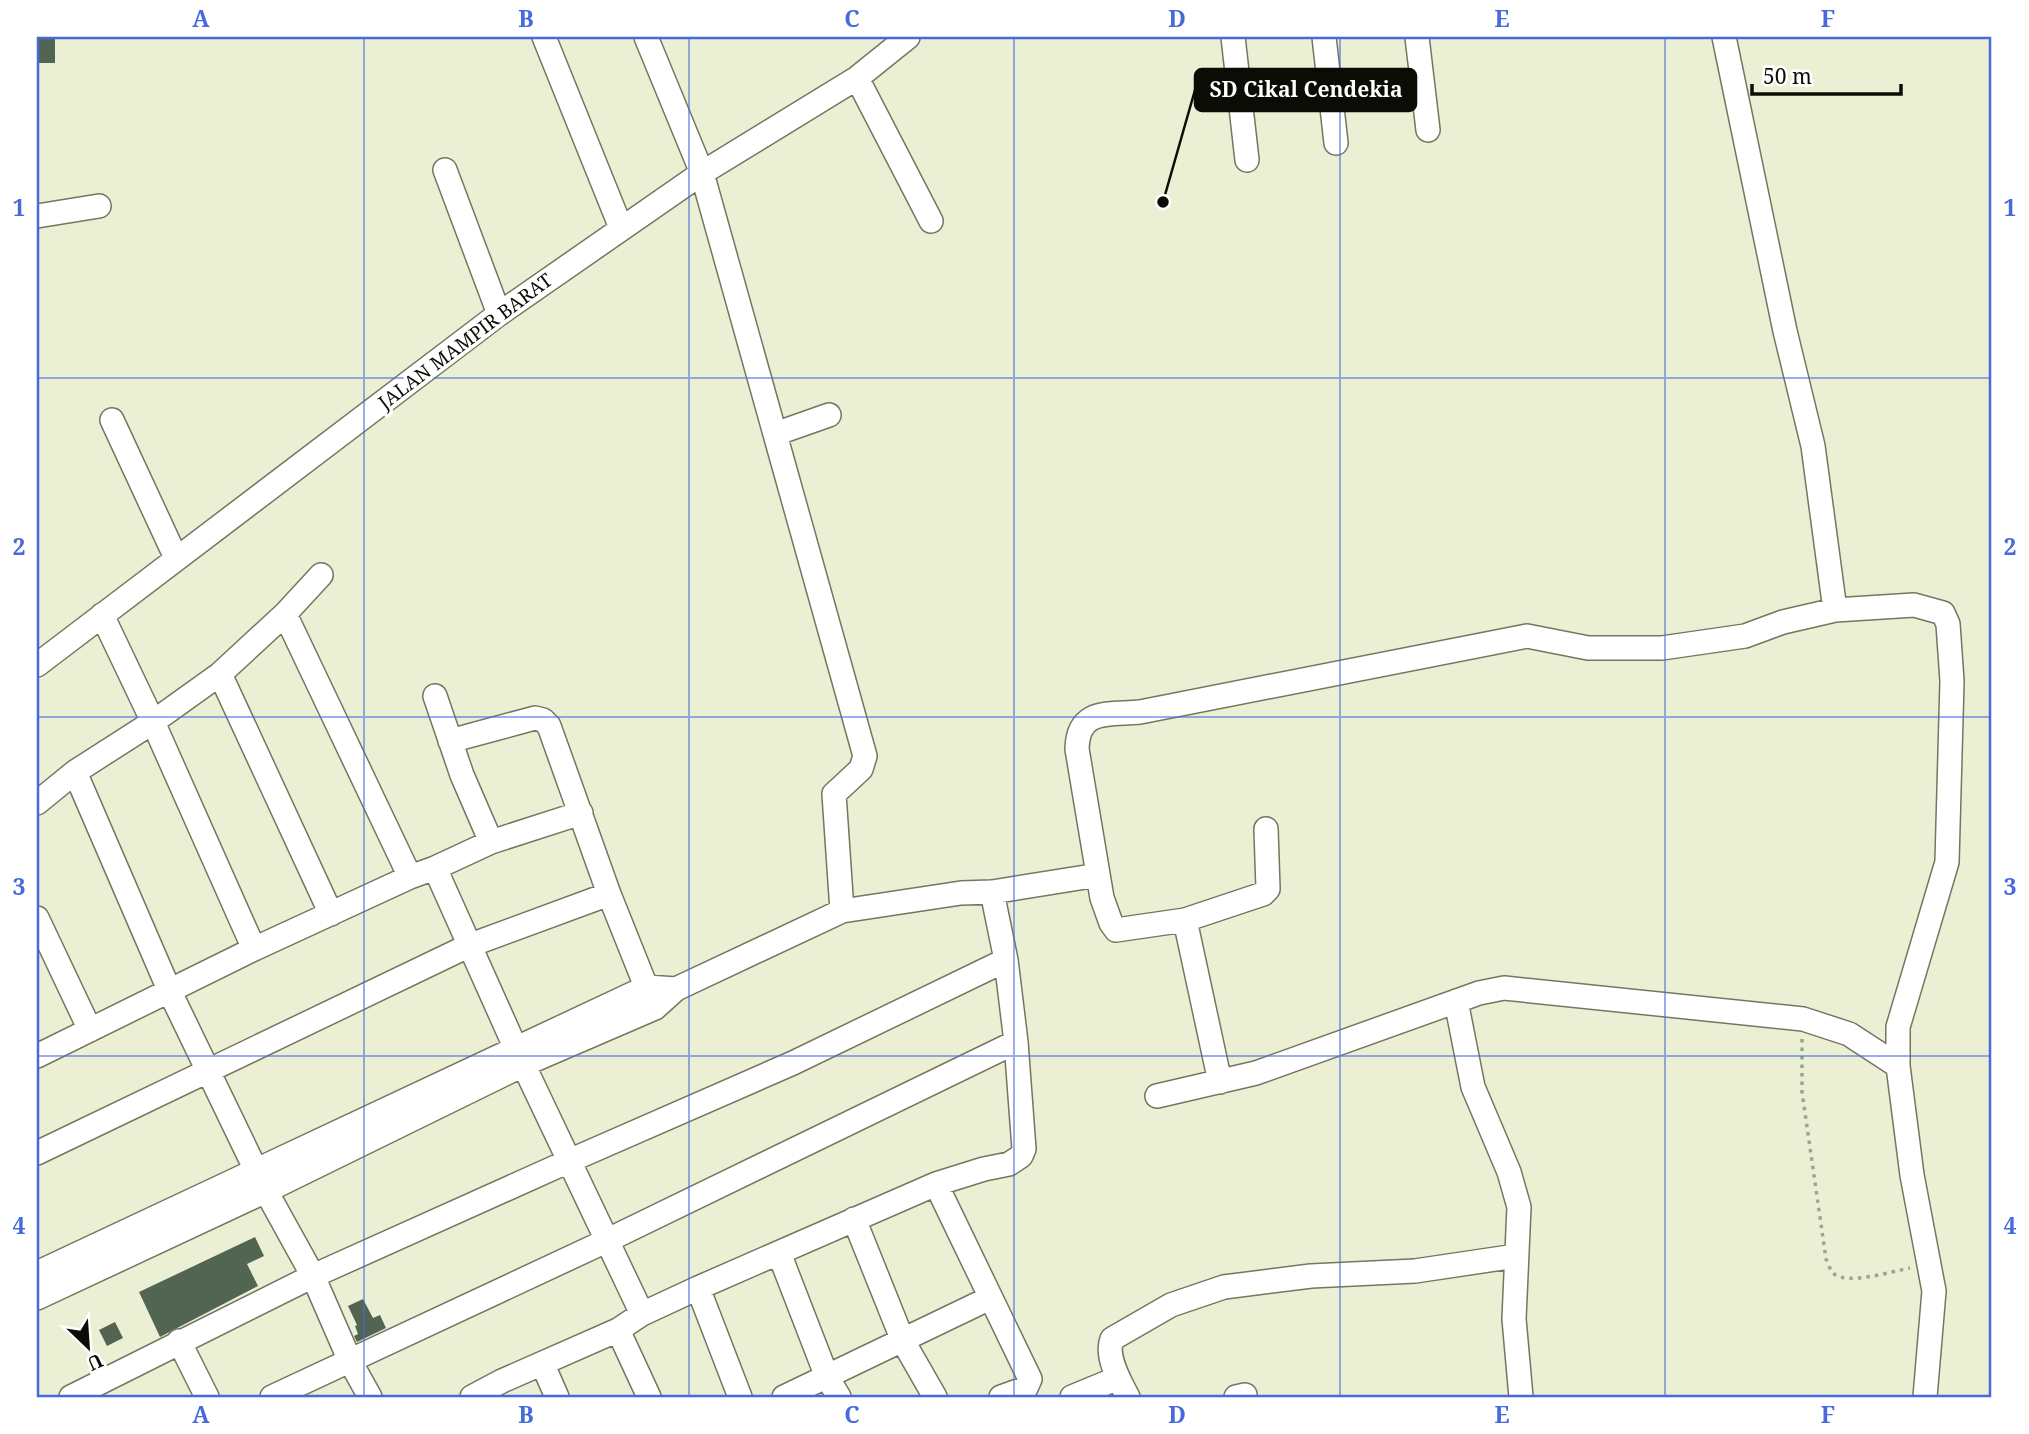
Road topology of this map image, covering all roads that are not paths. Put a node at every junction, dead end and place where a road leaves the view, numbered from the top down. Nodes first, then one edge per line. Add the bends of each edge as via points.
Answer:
1 (544, 37) edge
2 (646, 37) edge
3 (908, 37) edge
4 (1233, 37) edge
5 (1324, 37) edge
6 (1417, 37) edge
7 (1724, 37) edge
8 (857, 78) junction
9 (1427, 130) dead end
10 (1336, 143) dead end
11 (1247, 160) dead end
12 (445, 170) dead end
13 (702, 173) junction
14 (99, 206) dead end
15 (37, 216) edge
16 (931, 221) dead end
17 (621, 228) junction
18 (499, 314) junction
19 (829, 415) dead end
20 (112, 420) dead end
21 (775, 434) junction
22 (176, 558) junction
23 (321, 575) dead end
24 (1835, 610) junction
25 (285, 614) junction
26 (102, 615) junction
27 (37, 666) edge
28 (220, 674) junction
29 (435, 696) dead end
30 (153, 722) junction
31 (450, 741) junction
32 (75, 772) junction
33 (37, 803) edge
34 (581, 813) junction
35 (1266, 830) dead end
36 (491, 842) junction
37 (435, 869) junction
38 (1098, 875) junction
39 (410, 877) junction
40 (992, 892) junction
41 (609, 894) junction
42 (842, 911) junction
43 (331, 914) junction
44 (37, 918) edge
45 (1185, 920) junction
46 (468, 946) junction
47 (254, 949) junction
48 (1006, 960) junction
49 (170, 992) junction
50 (651, 998) junction
51 (1456, 1001) junction
52 (90, 1030) junction
53 (1016, 1042) junction
54 (37, 1056) edge
55 (521, 1057) junction
56 (1898, 1066) junction
57 (208, 1071) junction
58 (1220, 1082) junction
59 (1157, 1096) dead end
60 (37, 1153) edge
61 (569, 1161) junction
62 (257, 1169) junction
63 (936, 1184) junction
64 (267, 1191) junction
65 (854, 1219) junction
66 (606, 1241) junction
67 (779, 1253) junction
68 (1517, 1256) junction
69 (37, 1273) edge
70 (313, 1276) junction
71 (698, 1289) junction
72 (37, 1298) edge
73 (990, 1298) junction
74 (642, 1314) junction
75 (618, 1330) junction
76 (179, 1341) junction
77 (903, 1341) junction
78 (349, 1361) junction
79 (543, 1365) junction
80 (827, 1377) junction
81 (1123, 1388) edge
82 (71, 1397) edge
83 (208, 1397) edge
84 (272, 1397) edge
85 (370, 1397) edge
86 (472, 1397) edge
87 (557, 1397) edge
88 (649, 1397) edge
89 (740, 1397) edge
90 (784, 1397) edge
91 (839, 1397) edge
92 (935, 1397) edge
93 (1001, 1397) edge
94 (1072, 1397) edge
95 (1521, 1397) edge
96 (1925, 1397) edge

1 - 17 street
2 - 13 street
3 - 8 street, JALAN MAMPIR BARAT
4 - 11 street
5 - 10 street
6 - 9 street
7 - 24 street via 1813,446
8 - 13 street, JALAN MAMPIR BARAT
8 - 16 street
12 - 18 street
13 - 17 street, JALAN MAMPIR BARAT
13 - 21 street
14 - 15 street
17 - 18 street, JALAN MAMPIR BARAT
18 - 22 street, JALAN MAMPIR BARAT
19 - 21 street
20 - 22 street
21 - 42 street via 864,756 861,769 834,794
22 - 26 street, JALAN MAMPIR BARAT
23 - 25 street
24 - 38 street via 1745,636 1662,648 1588,648 1527,636 1086,720 1077,749
24 - 56 street via 1914,606 1942,613 1948,624 1952,681 1947,862 1898,1027
25 - 28 street
25 - 39 street
26 - 27 street, JALAN MAMPIR BARAT
26 - 30 street
28 - 30 street
28 - 43 street
29 - 31 street
30 - 32 street
30 - 47 street
31 - 34 street via 535,718 544,720
31 - 36 street
32 - 33 street
32 - 49 street
34 - 36 street
34 - 41 street
35 - 45 street via 1268,889
36 - 37 street
37 - 39 street
37 - 46 street
38 - 40 street
38 - 45 street via 1107,914 1116,930
39 - 43 street
40 - 42 street
40 - 48 street
41 - 46 street
41 - 50 street
42 - 50 street
43 - 47 street
44 - 52 street
45 - 58 street
46 - 55 street
46 - 57 street
47 - 49 street
48 - 53 street
48 - 61 street via 793,1063
49 - 52 street
49 - 57 street
50 - 55 street
51 - 56 street via 1504,988 1802,1019 1849,1034
51 - 58 street
51 - 68 street via 1474,1087 1519,1208
52 - 54 street
53 - 63 street via 1025,1140 1021,1156 1009,1164
53 - 66 street
55 - 61 street
55 - 62 street
55 - 64 street
56 - 96 street via 1934,1291
57 - 60 street
57 - 62 street
58 - 59 street
61 - 66 street
61 - 70 street
62 - 64 street
62 - 69 street
63 - 65 street
63 - 73 street
64 - 70 street
64 - 72 street
65 - 67 street
65 - 77 street
66 - 74 street
66 - 78 street
67 - 71 street
67 - 80 street
68 - 81 street via 1415,1271 1311,1276 1224,1287 1171,1305 1117,1335 1110,1345
68 - 95 street via 1514,1320
70 - 76 street
70 - 78 street
71 - 74 street
71 - 89 street
73 - 77 street
73 - 93 street via 1030,1379 1026,1388
74 - 75 street
75 - 79 street
75 - 88 street
76 - 82 street
76 - 83 street
77 - 80 street
77 - 92 street
78 - 84 street
78 - 85 street
79 - 86 street
79 - 87 street
80 - 90 street
80 - 91 street
81 - 94 street

